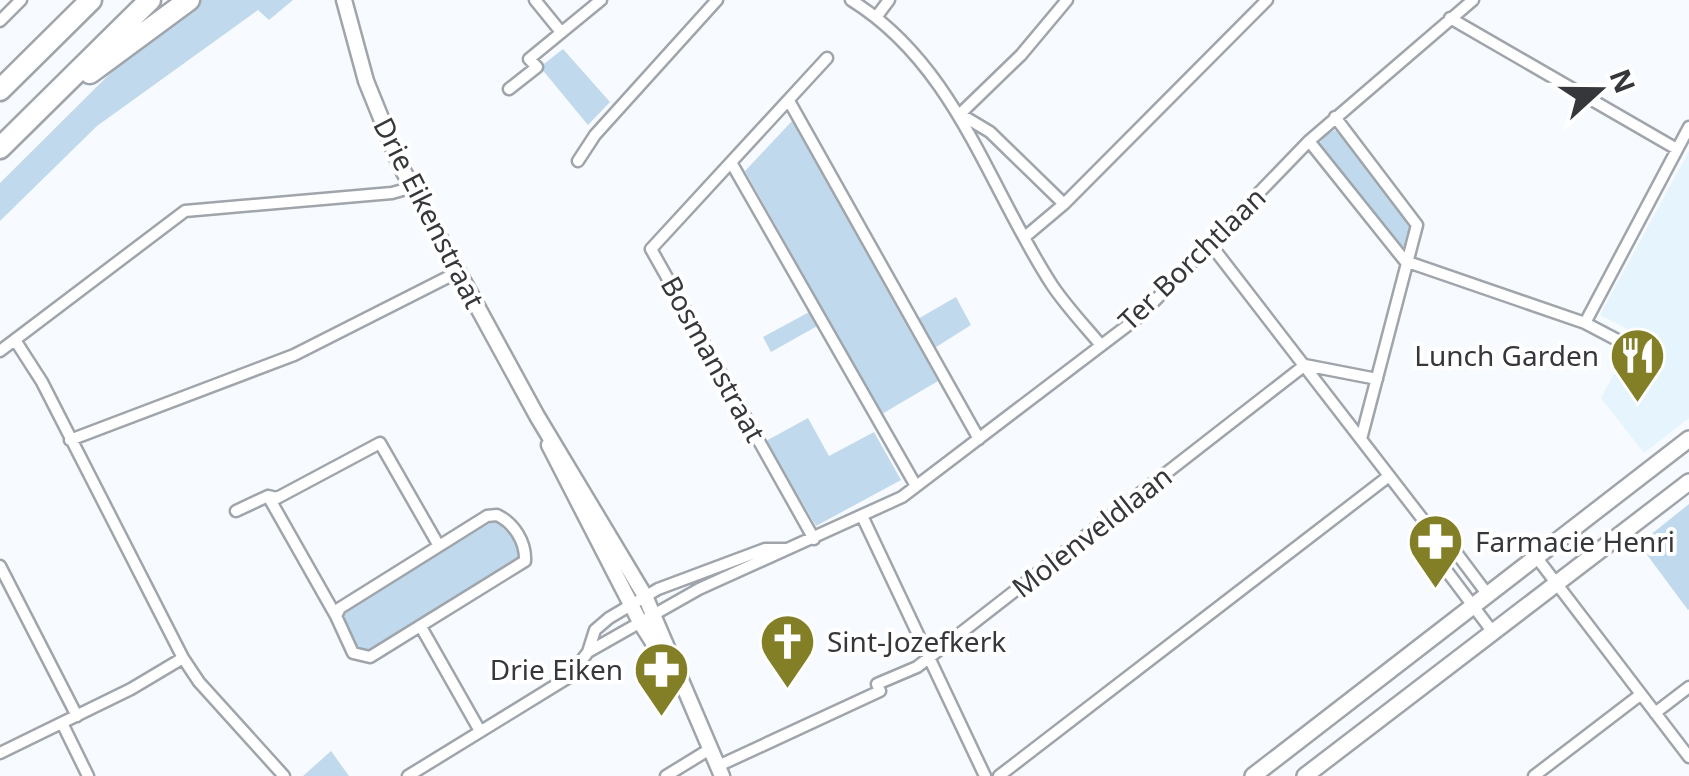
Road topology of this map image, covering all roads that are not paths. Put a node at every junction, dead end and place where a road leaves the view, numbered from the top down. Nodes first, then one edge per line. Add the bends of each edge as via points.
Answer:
1 (22, 0) edge
2 (76, 0) edge
3 (91, 0) edge
4 (150, 0) edge
5 (189, 0) edge
6 (344, 0) edge
7 (535, 0) edge
8 (601, 0) edge
9 (717, 0) edge
10 (851, 0) edge
11 (889, 0) edge
12 (1068, 0) edge
13 (1267, 0) edge
14 (1473, 0) edge
15 (876, 16) junction
16 (1450, 18) junction
17 (0, 21) edge
18 (561, 32) junction
19 (827, 58) dead end
20 (24, 66) junction
21 (509, 89) dead end
22 (0, 90) edge
23 (789, 101) junction
24 (43, 106) junction
25 (960, 114) junction
26 (1335, 117) junction
27 (1689, 128) edge
28 (1310, 141) junction
29 (0, 148) edge
30 (1675, 148) junction
31 (578, 162) dead end
32 (732, 164) junction
33 (413, 187) junction
34 (1064, 204) junction
35 (1026, 236) junction
36 (1212, 245) junction
37 (1405, 260) junction
38 (458, 272) junction
39 (1585, 323) junction
40 (15, 340) junction
41 (1100, 344) junction
42 (1626, 344) dead end
43 (0, 352) edge
44 (1305, 366) junction
45 (1377, 379) junction
46 (979, 439) junction
47 (1361, 439) junction
48 (1689, 439) edge
49 (70, 440) junction
50 (1389, 476) junction
51 (1689, 482) edge
52 (916, 486) junction
53 (268, 496) junction
54 (236, 511) dead end
55 (863, 518) junction
56 (814, 539) junction
57 (1441, 543) junction
58 (439, 546) junction
59 (786, 549) junction
60 (1536, 558) junction
61 (0, 566) edge
62 (1557, 583) junction
63 (1488, 596) junction
64 (638, 601) junction
65 (1471, 604) junction
66 (336, 616) junction
67 (647, 618) junction
68 (421, 627) junction
69 (1492, 631) junction
70 (588, 652) junction
71 (183, 658) junction
72 (929, 659) junction
73 (1689, 687) edge
74 (1640, 695) junction
75 (1655, 713) junction
76 (77, 716) junction
77 (62, 723) junction
78 (480, 731) junction
79 (710, 749) junction
80 (0, 754) edge
81 (1689, 757) edge
82 (720, 771) edge
83 (88, 776) edge
84 (284, 776) edge
85 (408, 776) edge
86 (666, 776) edge
87 (985, 776) edge
88 (998, 776) edge
89 (1253, 776) edge
90 (1305, 776) edge
91 (1534, 776) edge

1 - 17 street
2 - 20 highway
3 - 20 highway
4 - 24 highway
5 - 24 highway
6 - 33 street, Drie Eikenstraat via 379,119
7 - 18 street
8 - 18 street
9 - 31 street
10 - 15 street
11 - 15 street
12 - 25 street
13 - 34 street
14 - 16 street, Ter Borchtlaan
15 - 25 street
16 - 26 street, Ter Borchtlaan
16 - 30 street
18 - 21 street via 529,59 537,67
19 - 23 street, Bosmanstraat
20 - 22 highway
23 - 32 street, Bosmanstraat
23 - 46 street
24 - 29 highway
25 - 34 street via 990,132
25 - 35 street
26 - 28 street, Ter Borchtlaan
26 - 37 street via 1416,220
27 - 30 street
28 - 36 street, Ter Borchtlaan
28 - 37 street
30 - 39 street
32 - 52 street
32 - 56 street, Bosmanstraat via 651,249
33 - 38 street, Drie Eikenstraat
33 - 40 street via 185,211
34 - 35 street
35 - 41 street via 1052,284
36 - 41 street, Ter Borchtlaan via 1140,316
36 - 44 street
37 - 39 street
37 - 45 street
38 - 49 street via 294,355
38 - 64 street, Drie Eikenstraat via 556,464
39 - 42 street
40 - 43 street
40 - 49 street
41 - 46 street, Ter Borchtlaan
44 - 45 street
44 - 47 street
44 - 72 street, Molenveldlaan
45 - 47 street
46 - 52 street, Ter Borchtlaan
47 - 50 street
48 - 60 main road
49 - 71 street
50 - 57 street
50 - 88 street
51 - 62 main road
52 - 55 street, Ter Borchtlaan
53 - 54 street
53 - 58 street via 277,498 380,444
53 - 66 street
55 - 56 street, Ter Borchtlaan
55 - 72 street
56 - 59 street, Ter Borchtlaan
57 - 63 street
57 - 65 street via 1443,566
58 - 66 street
58 - 68 street via 498,515 517,533 525,562
59 - 64 street, Ter Borchtlaan via 765,549
59 - 67 street, Ter Borchtlaan
60 - 62 street
60 - 63 main road
61 - 76 street
62 - 69 main road
62 - 74 street
63 - 65 main road
64 - 67 street, Drie Eikenstraat
64 - 70 street, Ter Borchtlaan via 595,630
65 - 69 street
65 - 89 main road
66 - 68 street via 361,657
67 - 70 street, Ter Borchtlaan
67 - 79 street, Drie Eikenstraat
68 - 78 street
69 - 90 main road
70 - 78 street via 569,677
71 - 76 street
71 - 84 street
72 - 82 street, Molenveldlaan via 877,684 880,691
72 - 87 street
73 - 75 street
74 - 75 street
74 - 91 street
75 - 81 street
76 - 77 street
77 - 80 street
77 - 83 street
78 - 85 street
79 - 82 street, Drie Eikenstraat
79 - 86 street

